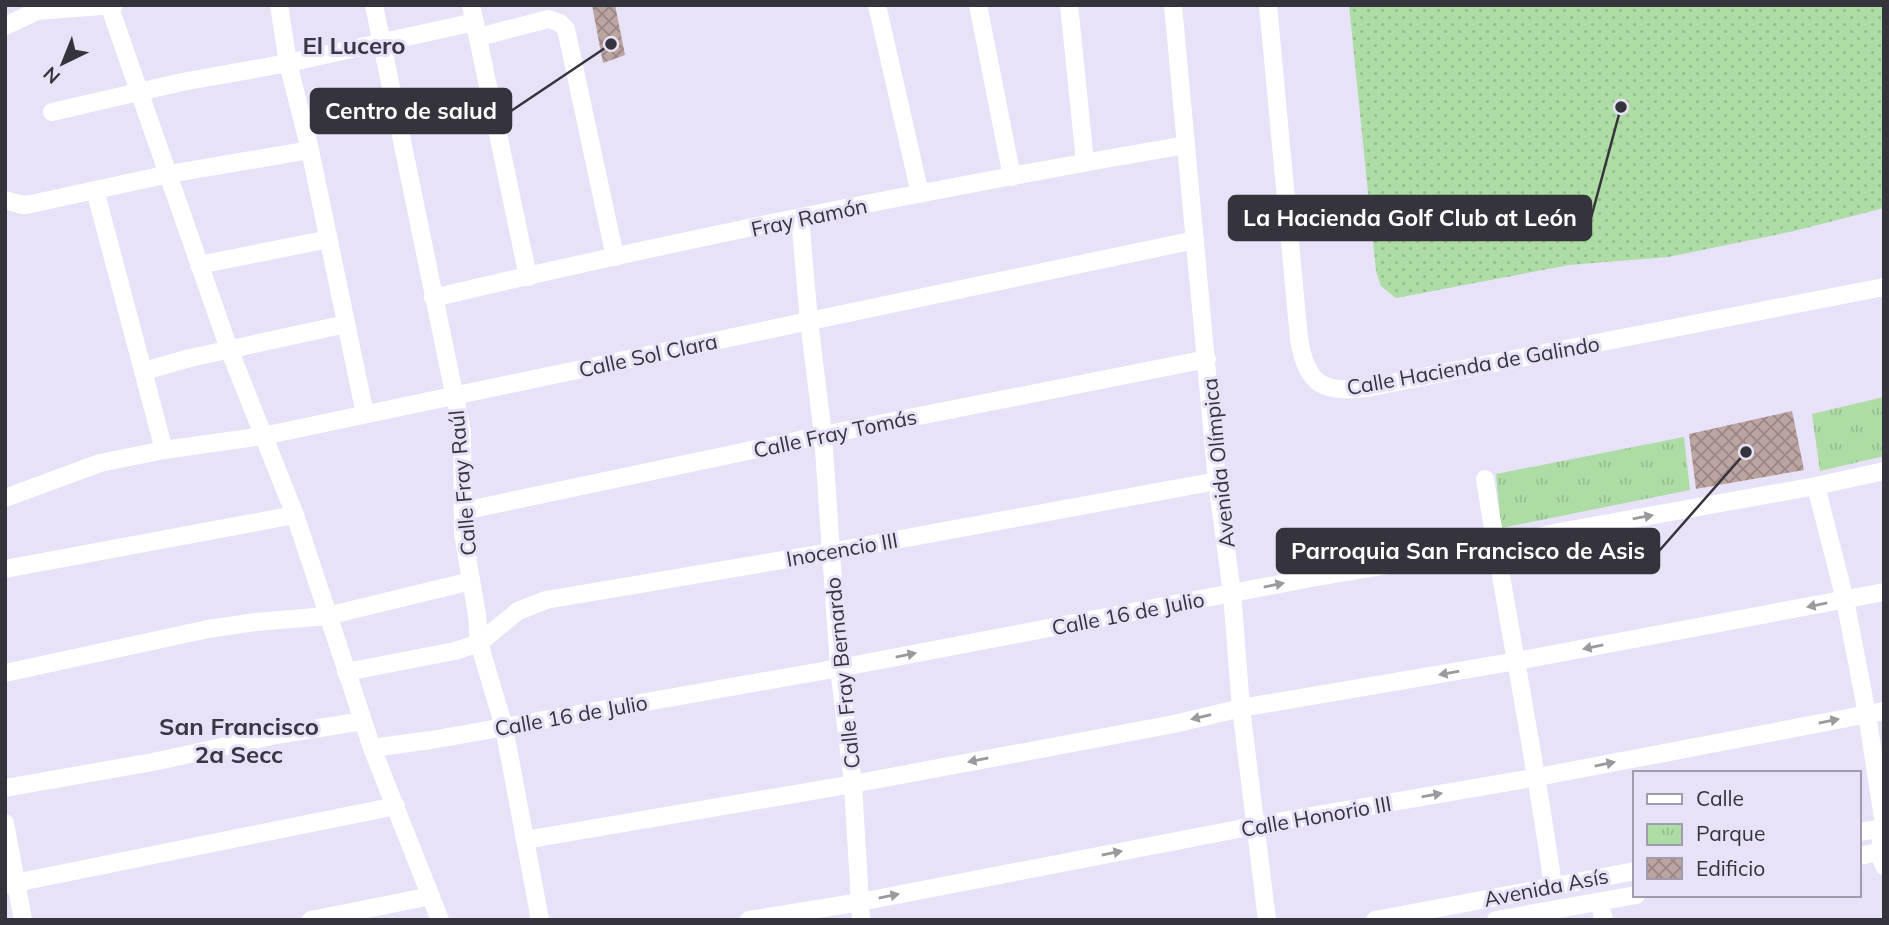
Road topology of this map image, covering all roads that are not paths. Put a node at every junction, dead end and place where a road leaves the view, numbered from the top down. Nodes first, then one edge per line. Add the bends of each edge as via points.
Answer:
1 (111, 5) edge
2 (279, 5) edge
3 (374, 5) edge
4 (877, 5) edge
5 (978, 5) edge
6 (1069, 5) edge
7 (1173, 5) edge
8 (1268, 5) edge
9 (475, 21) edge
10 (5, 26) edge
11 (382, 42) junction
12 (288, 63) junction
13 (139, 93) junction
14 (52, 112) dead end
15 (1186, 145) junction
16 (310, 150) junction
17 (1085, 163) junction
18 (169, 174) junction
19 (1012, 177) junction
20 (95, 190) junction
21 (920, 194) junction
22 (8, 201) edge
23 (800, 218) junction
24 (329, 239) junction
25 (1195, 240) junction
26 (615, 257) junction
27 (199, 265) junction
28 (528, 277) junction
29 (1884, 288) edge
30 (433, 298) junction
31 (808, 321) junction
32 (346, 324) junction
33 (229, 349) junction
34 (1207, 359) junction
35 (144, 371) junction
36 (454, 396) junction
37 (366, 414) junction
38 (823, 435) junction
39 (263, 436) junction
40 (164, 450) junction
41 (1884, 471) edge
42 (1485, 479) dead end
43 (1217, 481) junction
44 (1816, 486) junction
45 (5, 498) edge
46 (463, 512) junction
47 (295, 515) junction
48 (1495, 547) junction
49 (830, 552) junction
50 (5, 569) edge
51 (471, 581) junction
52 (1884, 592) edge
53 (1232, 593) junction
54 (1845, 600) junction
55 (327, 616) junction
56 (479, 643) junction
57 (1517, 661) junction
58 (839, 667) junction
59 (346, 671) junction
60 (5, 673) edge
61 (1241, 708) junction
62 (1875, 712) edge
63 (363, 721) junction
64 (505, 727) junction
65 (372, 748) junction
66 (1538, 777) junction
67 (853, 784) junction
68 (5, 788) edge
69 (396, 806) junction
70 (5, 823) edge
71 (1254, 826) junction
72 (1884, 828) edge
73 (1861, 832) edge
74 (525, 840) junction
75 (1861, 856) edge
76 (1882, 857) edge
77 (1633, 871) edge
78 (11, 884) edge
79 (1553, 886) junction
80 (430, 896) junction
81 (1633, 896) edge
82 (860, 911) edge
83 (1601, 911) edge
84 (23, 920) edge
85 (311, 920) edge
86 (440, 920) edge
87 (540, 920) edge
88 (749, 920) edge
89 (1266, 920) edge
90 (1375, 920) edge
91 (1496, 920) edge

1 - 10 street via 37,10
1 - 13 street
2 - 12 street
3 - 11 street, Calle Fray Raúl
4 - 21 street
5 - 19 street
6 - 17 street
7 - 15 street, Avenida Olímpica
8 - 29 street, Calle Hacienda de Galindo via 1298,339 1308,374 1332,390 1371,387
9 - 11 street
9 - 26 street via 548,19 566,29
9 - 28 street
11 - 12 street
11 - 30 street, Calle Fray Raúl
12 - 13 street
12 - 16 street
13 - 14 street
13 - 18 street
15 - 17 street, Fray Ramón
15 - 25 street, Avenida Olímpica
16 - 18 street
16 - 24 street
17 - 19 street, Fray Ramón
18 - 20 street
18 - 27 street
19 - 21 street, Fray Ramón
20 - 22 street via 31,204
20 - 35 street
21 - 23 street, Fray Ramón
23 - 26 street, Fray Ramón
23 - 31 street, Calle Fray Bernardo
24 - 27 street
24 - 32 street
25 - 31 street, Calle Sol Clara
25 - 34 street, Avenida Olímpica
26 - 28 street, Fray Ramón
27 - 33 street
28 - 30 street, Fray Ramón
30 - 36 street, Calle Fray Raúl
31 - 36 street, Calle Sol Clara
31 - 38 street, Calle Fray Bernardo
32 - 33 street
32 - 37 street
33 - 35 street
33 - 39 street
34 - 38 street, Calle Fray Tomás
34 - 43 street, Avenida Olímpica
35 - 40 street
36 - 37 street, Calle Sol Clara
36 - 46 street, Calle Fray Raúl via 462,432
37 - 39 street, Calle Sol Clara
38 - 46 street, Calle Fray Tomás
38 - 49 street, Calle Fray Bernardo
39 - 40 street, Calle Sol Clara
39 - 47 street
40 - 45 street, Calle Sol Clara via 100,463
41 - 44 street, Calle 16 de Julio
42 - 48 street
43 - 49 street, Inocencio III
43 - 53 street, Avenida Olímpica
48 -> 44 street, Calle 16 de Julio
44 - 54 street
46 - 51 street, Calle Fray Raúl
47 - 50 street
47 - 55 street
53 -> 48 street, Calle 16 de Julio
48 - 57 street
49 - 56 street, Inocencio III via 546,600 518,611
49 - 58 street, Calle Fray Bernardo
51 - 55 street
51 - 56 street, Calle Fray Raúl
52 - 54 street
58 -> 53 street, Calle 16 de Julio
53 - 61 street, Avenida Olímpica
54 -> 57 street
54 - 62 street
55 - 59 street
55 - 60 street via 208,629
56 - 59 street
56 - 64 street, Calle Fray Raúl
57 -> 61 street
57 - 66 street
58 - 64 street, Calle 16 de Julio
58 - 67 street, Calle Fray Bernardo
59 - 63 street
61 -> 67 street
61 - 71 street, Avenida Olímpica
66 -> 62 street, Calle Honorio III
62 - 72 street
63 - 65 street
63 - 68 street
64 - 65 street, Calle 16 de Julio
64 - 74 street, Calle Fray Raúl
65 - 69 street
71 -> 66 street, Calle Honorio III
66 - 79 street
67 - 74 street
67 - 82 street, Calle Fray Bernardo
69 - 78 street
69 - 80 street
70 - 78 street
82 -> 71 street, Calle Honorio III
71 - 89 street, Avenida Olímpica
72 - 73 street
72 - 76 street
74 - 87 street, Calle Fray Raúl
75 - 76 street
77 - 79 street, Avenida Asís
78 - 84 street
79 - 90 street, Avenida Asís
80 - 85 street
80 - 86 street
81 - 83 street
82 - 88 street, Calle Honorio III
83 - 91 street

